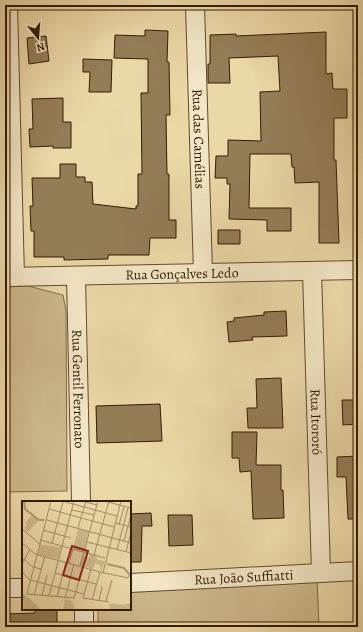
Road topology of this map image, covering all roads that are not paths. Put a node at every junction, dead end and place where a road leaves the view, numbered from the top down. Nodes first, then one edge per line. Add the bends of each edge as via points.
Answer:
1 (8, 5) edge
2 (195, 5) edge
3 (358, 270) edge
4 (312, 271) junction
5 (203, 274) junction
6 (10, 277) edge
7 (76, 277) junction
8 (81, 501) edge
9 (358, 571) edge
10 (321, 573) junction
11 (131, 583) edge
12 (5, 588) edge
13 (22, 588) edge
14 (84, 610) edge
15 (84, 627) edge

1 - 6 street
2 - 5 street, Rua das Camélias
3 - 4 street, Rua Gonçalves Ledo
4 - 5 street, Rua Gonçalves Ledo
4 - 10 street, Rua Itororó
5 - 7 street, Rua Gonçalves Ledo
6 - 7 street, Rua Gonçalves Ledo
7 - 8 street, Rua Gentil Ferronato
9 - 10 street, Rua João Suffiatti
10 - 11 street, Rua João Suffiatti
12 - 13 street
14 - 15 street

